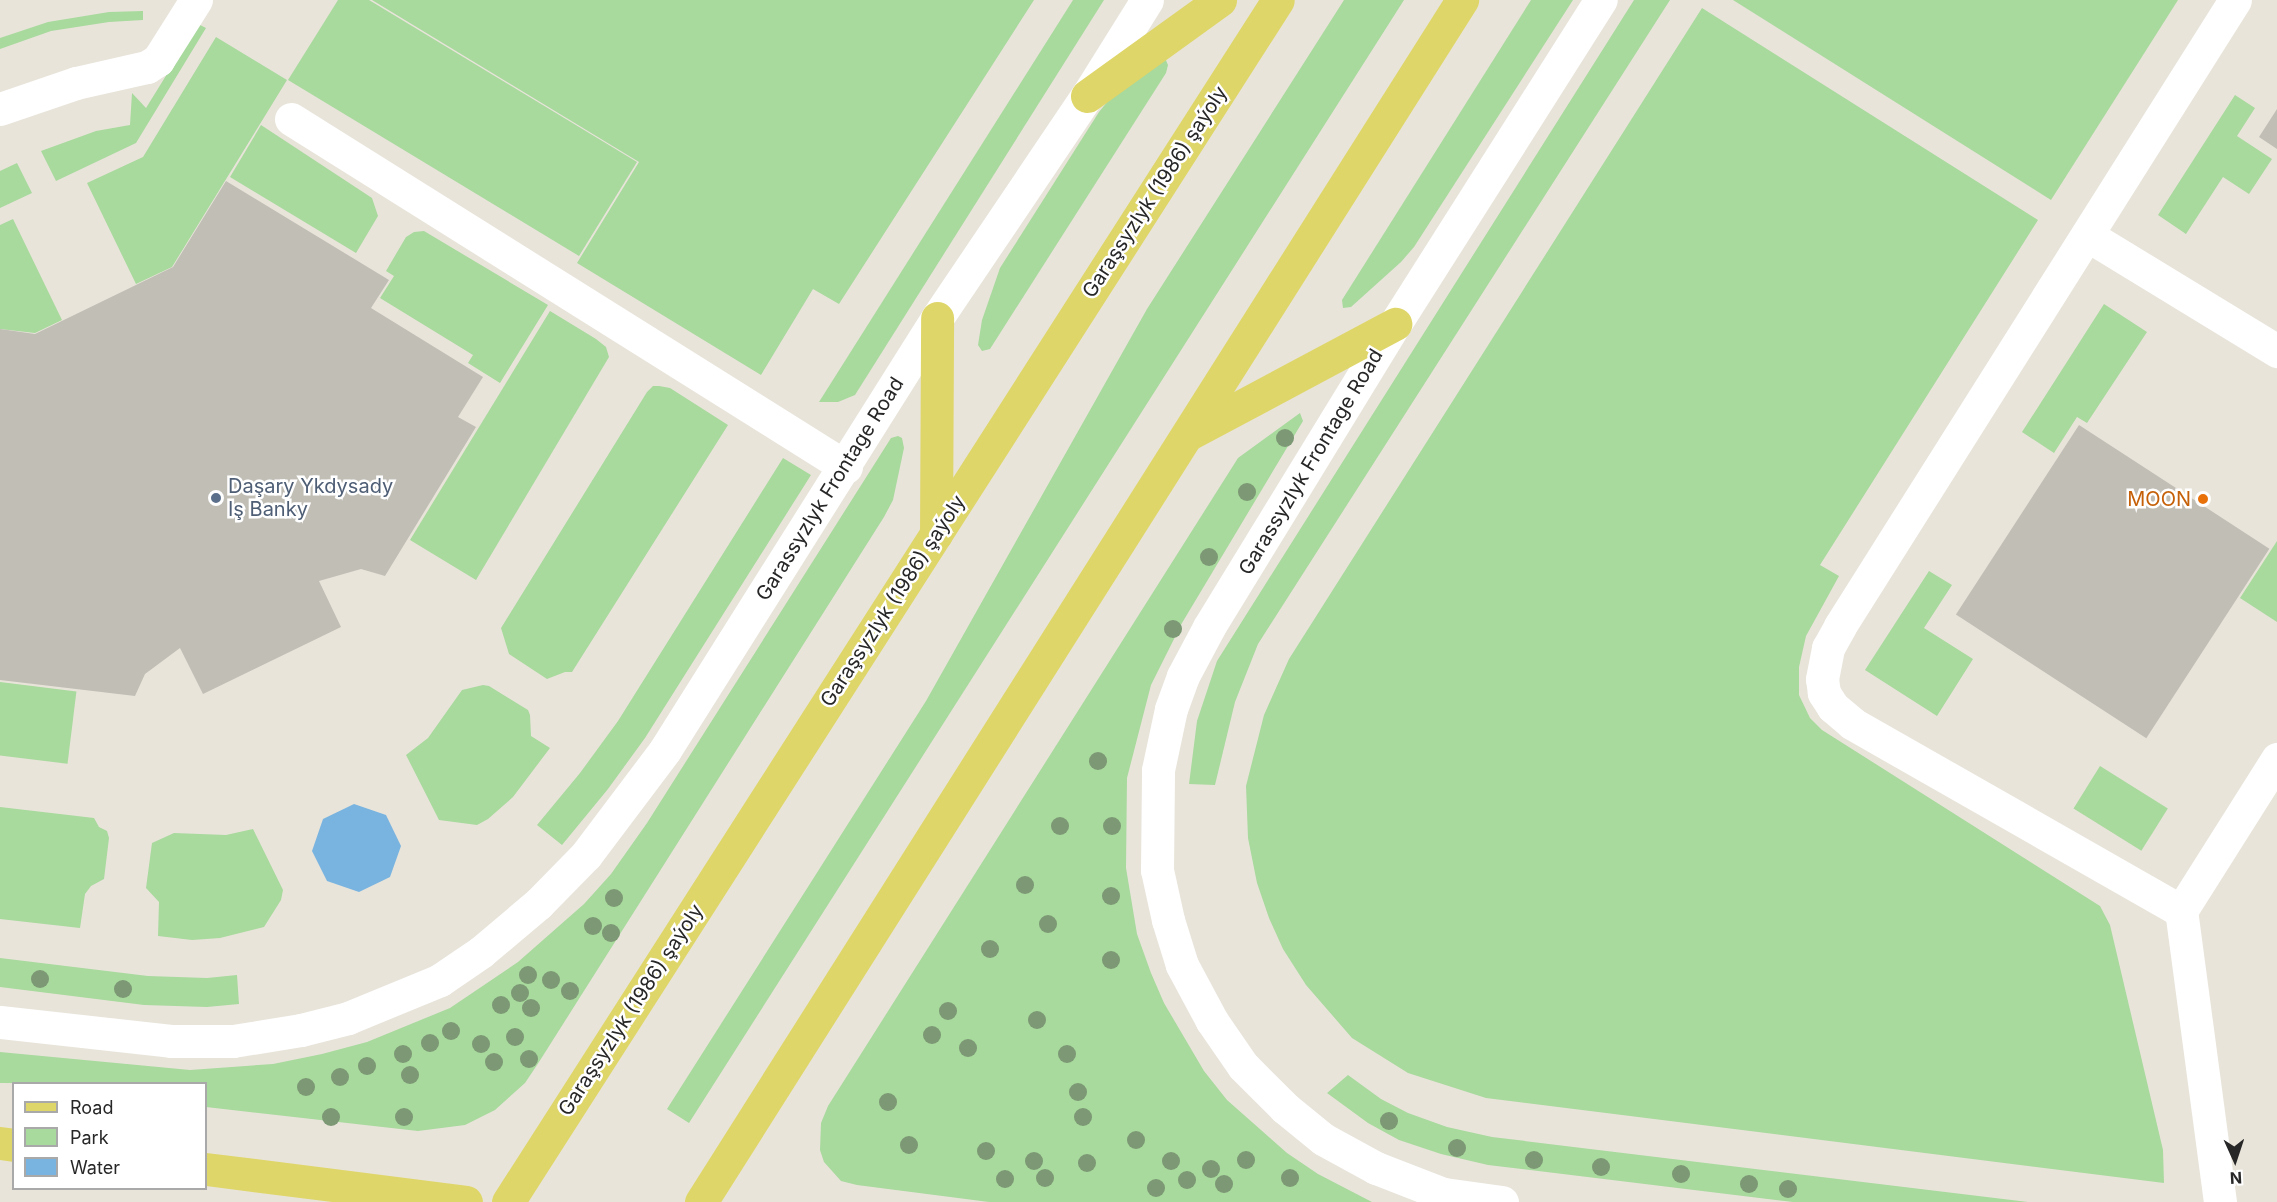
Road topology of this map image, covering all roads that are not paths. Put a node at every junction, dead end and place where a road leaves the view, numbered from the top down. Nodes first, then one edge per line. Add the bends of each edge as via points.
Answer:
1 (196, 0) edge
2 (1147, 0) edge
3 (1220, 0) edge
4 (1278, 0) edge
5 (1462, 0) edge
6 (1601, 0) edge
7 (2235, 0) edge
8 (1087, 96) junction
9 (0, 109) edge
10 (291, 119) dead end
11 (2087, 235) junction
12 (937, 318) junction
13 (1395, 324) junction
14 (2277, 351) edge
15 (1187, 434) junction
16 (846, 466) junction
17 (936, 534) junction
18 (2277, 759) edge
19 (2181, 911) junction
20 (0, 1022) edge
21 (207, 1169) edge
22 (466, 1202) edge
23 (508, 1202) edge
24 (701, 1202) edge
25 (1502, 1202) edge
26 (2220, 1202) edge

1 - 9 street via 158,60 147,67 76,83
2 - 8 street, Garassyzlyk Frontage Road
3 - 8 main road
4 - 17 main road, Garaşsyzlyk (1986) şaýoly
5 - 15 main road
6 - 13 street, Garassyzlyk Frontage Road
7 - 11 street
8 - 12 street, Garassyzlyk Frontage Road
10 - 16 street
11 - 14 street
11 - 19 street via 1840,626 1828,648 1822,679 1828,700 1852,723
12 - 16 street, Garassyzlyk Frontage Road
12 - 17 main road
13 - 15 main road
13 - 25 street, Garassyzlyk Frontage Road via 1183,675 1158,770 1157,870 1182,965 1212,1022 1243,1066 1285,1108 1323,1139 1376,1168 1443,1194
15 - 24 main road
16 - 20 street, Garassyzlyk Frontage Road via 665,750 586,855 481,952 440,980 348,1018 233,1041 116,1037
17 - 23 main road, Garaşsyzlyk (1986) şaýoly
18 - 19 street
19 - 26 street
21 - 22 main road

